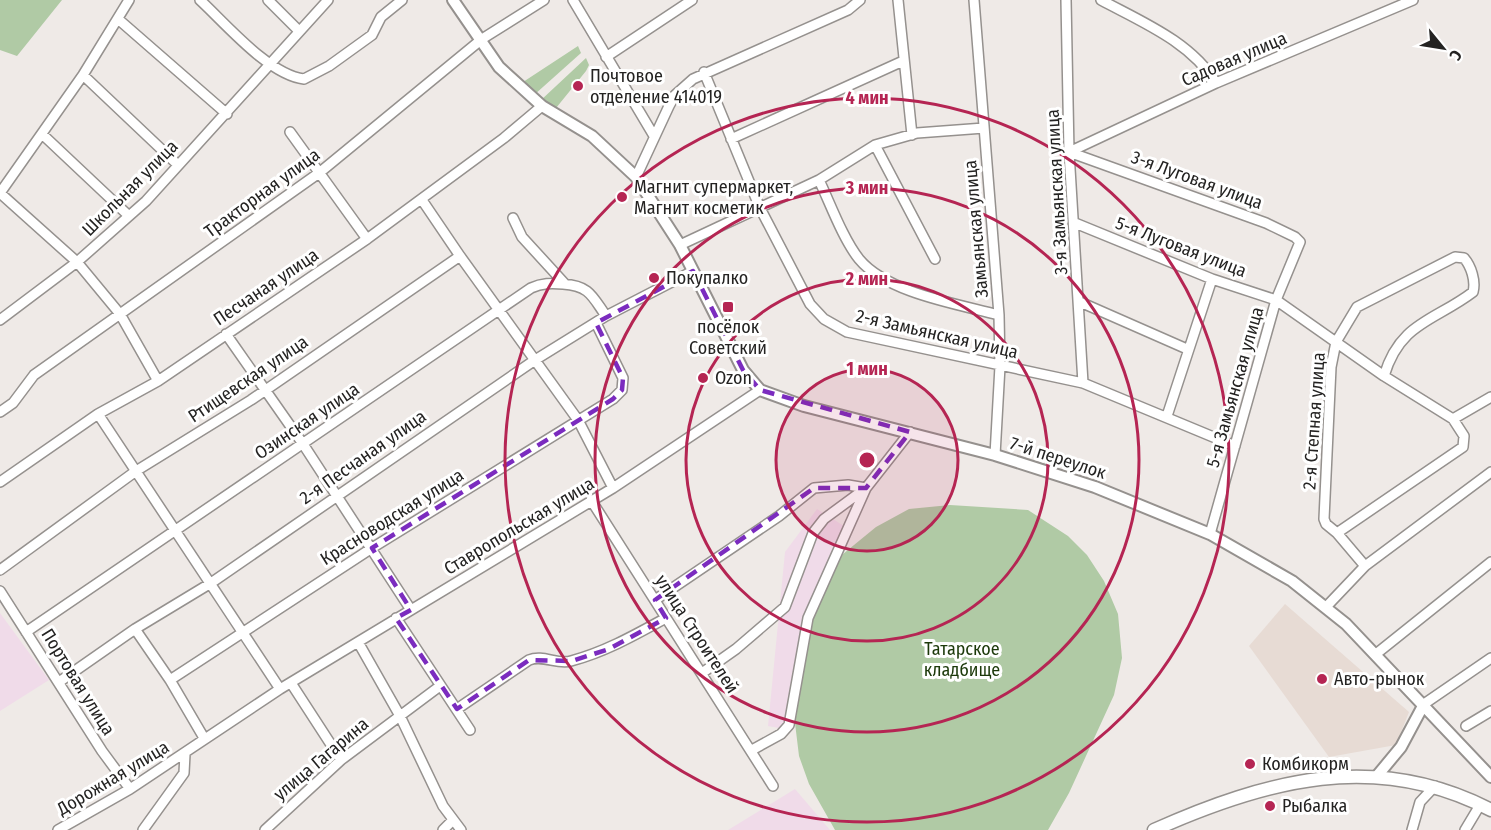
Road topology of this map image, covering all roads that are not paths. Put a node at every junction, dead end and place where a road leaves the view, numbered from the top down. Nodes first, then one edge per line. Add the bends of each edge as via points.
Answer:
1 (129, 0) edge
2 (200, 0) edge
3 (268, 0) edge
4 (328, 0) edge
5 (402, 0) edge
6 (453, 0) edge
7 (544, 0) edge
8 (573, 0) edge
9 (692, 0) edge
10 (860, 0) edge
11 (898, 0) edge
12 (974, 0) edge
13 (1066, 0) edge
14 (1101, 0) edge
15 (1413, 0) edge
16 (118, 19) junction
17 (298, 30) junction
18 (482, 39) junction
19 (606, 57) junction
20 (903, 61) junction
21 (270, 64) junction
22 (704, 72) junction
23 (83, 75) junction
24 (1216, 83) junction
25 (542, 106) junction
26 (227, 114) junction
27 (984, 128) junction
28 (290, 132) dead end
29 (42, 134) junction
30 (912, 135) junction
31 (654, 136) junction
32 (731, 140) junction
33 (875, 145) junction
34 (1069, 152) junction
35 (178, 165) junction
36 (319, 173) junction
37 (636, 177) junction
38 (819, 180) junction
39 (0, 193) edge
40 (422, 200) junction
41 (760, 208) junction
42 (129, 216) junction
43 (513, 218) dead end
44 (1075, 223) junction
45 (367, 238) junction
46 (680, 245) junction
47 (1298, 252) joint
48 (459, 256) junction
49 (934, 259) dead end
50 (78, 262) junction
51 (693, 271) junction
52 (1212, 279) junction
53 (565, 284) junction
54 (1276, 300) junction
55 (1080, 302) junction
56 (500, 310) junction
57 (120, 314) junction
58 (999, 315) junction
59 (606, 316) junction
60 (0, 320) edge
61 (596, 322) junction
62 (226, 334) junction
63 (1336, 342) junction
64 (1187, 349) junction
65 (535, 360) junction
66 (1000, 366) junction
67 (1384, 376) junction
68 (158, 381) junction
69 (1083, 383) junction
70 (265, 390) junction
71 (760, 390) junction
72 (1491, 398) edge
73 (0, 412) edge
74 (98, 414) junction
75 (1167, 416) junction
76 (1453, 419) junction
77 (578, 420) junction
78 (910, 432) junction
79 (303, 444) junction
80 (1235, 446) junction
81 (995, 455) junction
82 (136, 471) junction
83 (1491, 472) edge
84 (0, 482) edge
85 (613, 488) junction
86 (866, 488) junction
87 (336, 496) junction
88 (591, 500) junction
89 (174, 530) junction
90 (1337, 533) junction
91 (1210, 534) junction
92 (372, 548) junction
93 (1491, 562) edge
94 (1365, 566) junction
95 (0, 570) edge
96 (211, 583) junction
97 (0, 591) edge
98 (655, 600) junction
99 (1326, 607) junction
100 (411, 610) junction
101 (396, 618) junction
102 (666, 618) junction
103 (135, 628) junction
104 (26, 632) junction
105 (243, 635) junction
106 (358, 642) junction
107 (1376, 654) junction
108 (1491, 658) edge
109 (702, 672) junction
110 (170, 680) junction
111 (59, 682) junction
112 (291, 683) junction
113 (440, 686) junction
114 (280, 689) junction
115 (1424, 704) junction
116 (457, 709) junction
117 (1491, 711) edge
118 (400, 716) junction
119 (1466, 726) dead end
120 (470, 730) dead end
121 (204, 738) junction
122 (752, 750) junction
123 (185, 754) junction
124 (341, 759) junction
125 (1377, 776) junction
126 (1491, 777) edge
127 (773, 786) dead end
128 (1435, 786) junction
129 (130, 789) junction
130 (1485, 808) edge
131 (452, 821) junction
132 (58, 830) edge
133 (143, 830) edge
134 (265, 830) edge
135 (443, 830) edge
136 (461, 830) edge
137 (1154, 830) edge
138 (1412, 830) edge
139 (1465, 830) edge

1 - 16 street
2 - 21 street
3 - 17 street
4 - 17 street, Школьная улица
5 - 21 street via 381,17 372,35 309,77 290,75
6 - 18 street
7 - 18 street, Тракторная улица
8 - 19 street
9 - 19 street
10 - 22 street via 848,10
11 - 20 street
12 - 27 street, Замьянская улица
13 - 34 street, 3-я Замьянская улица
14 - 24 street via 1162,33 1199,61
15 - 24 street, Садовая улица
16 - 23 street
16 - 26 street
17 - 21 street, Школьная улица
18 - 25 street via 499,67
18 - 36 street, Тракторная улица
19 - 31 street
20 - 30 street
20 - 32 street
21 - 26 street, Школьная улица
22 - 31 street via 675,95
22 - 32 street, 2-я Замьянская улица
23 - 29 street
23 - 35 street
24 - 34 street, Садовая улица
25 - 37 street via 592,136
25 - 40 street, Песчаная улица
26 - 35 street, Школьная улица
27 - 30 street
27 - 58 street, Замьянская улица
28 - 36 street
29 - 39 street
29 - 42 street
30 - 33 street
31 - 37 street
32 - 41 street, 2-я Замьянская улица
33 - 38 street
33 - 49 street
34 - 44 street, 3-я Замьянская улица
34 - 47 street, 3-я Луговая улица via 1266,223 1297,238
35 - 42 street, Школьная улица
36 - 45 street
36 - 57 street, Тракторная улица
37 - 46 street
38 - 41 street
38 - 58 street via 857,256 868,269 912,291
39 - 50 street
40 - 45 street, Песчаная улица
40 - 48 street
41 - 46 street
41 - 66 street, 2-я Замьянская улица via 810,304 835,326
42 - 50 street, Школьная улица
43 - 53 street via 522,237
44 - 52 street, 5-я Луговая улица
44 - 55 street, 3-я Замьянская улица
45 - 62 street, Песчаная улица
46 - 51 street
47 - 54 street, 5-я Замьянская улица
48 - 56 street
48 - 70 street, Ртищевская улица
50 - 57 street
50 - 60 street, Школьная улица
51 - 59 street, 2-я Песчаная улица
51 - 71 street via 742,370
52 - 54 street, 5-я Луговая улица
52 - 64 street
53 - 56 street, Озинская улица via 541,284
53 - 59 street, Озинская улица via 581,286 589,292
54 - 63 street, 5-я Луговая улица
54 - 80 street, 5-я Замьянская улица
55 - 64 street
55 - 69 street, 3-я Замьянская улица
56 - 65 street
56 - 79 street, Озинская улица
57 - 68 street
57 - 73 street, Тракторная улица via 29,379 13,403
58 - 66 street, Замьянская улица
59 - 61 street, 2-я Песчаная улица
61 - 65 street, 2-я Песчаная улица
61 - 77 street, Красноводская улица via 623,378 622,390
62 - 68 street, Песчаная улица
62 - 70 street
63 - 67 street, 5-я Луговая улица
63 - 67 street, 2-я Степная улица via 1357,307 1455,257 1464,258 1471,272 1473,292 1421,323 1395,349
63 - 90 street, 2-я Степная улица via 1331,367 1324,519
64 - 75 street
65 - 77 street
65 - 87 street, 2-я Песчаная улица
66 - 69 street, 2-я Замьянская улица
66 - 81 street, Замьянская улица
67 - 76 street, 5-я Луговая улица
68 - 74 street, Песчаная улица
69 - 75 street, 2-я Замьянская улица
70 - 79 street
70 - 82 street, Ртищевская улица
71 - 78 street, 7-й переулок via 804,406
71 - 85 street, Ставропольская улица
72 - 76 street
74 - 82 street
74 - 84 street, Песчаная улица
75 - 80 street, 2-я Замьянская улица
76 - 90 street via 1464,436 1462,447
77 - 85 street
77 - 92 street, Красноводская улица
78 - 81 street, 7-й переулок
78 - 86 street
79 - 87 street
79 - 89 street, Озинская улица
80 - 91 street, 5-я Замьянская улица
81 - 91 street, 7-й переулок via 1095,487
82 - 89 street
82 - 95 street, Ртищевская улица
83 - 94 street
85 - 88 street, Ставропольская улица
86 - 98 street via 834,485 808,491 779,516
86 - 109 street via 824,519 813,533 785,606
86 - 122 street via 808,618 789,725 781,735
87 - 92 street
87 - 96 street, 2-я Песчаная улица
88 - 98 street, улица Строителей
88 - 100 street, Ставропольская улица
89 - 96 street
89 - 104 street, Озинская улица
90 - 94 street, 2-я Степная улица
91 - 99 street, 7-й переулок via 1263,562
92 - 100 street
92 - 105 street, Красноводская улица
93 - 107 street
94 - 99 street
96 - 103 street, 2-я Песчаная улица
96 - 105 street
97 - 104 street, Портовая улица
98 - 102 street, улица Строителей
99 - 107 street, 7-й переулок
100 - 101 street, Ставропольская улица
101 - 106 street, Ставропольская улица
101 - 113 street
102 - 109 street, улица Строителей
102 - 116 street via 609,649 572,661 532,658
103 - 110 street
103 - 111 street, 2-я Песчаная улица
104 - 111 street, Портовая улица
105 - 110 street, Красноводская улица
105 - 114 street
106 - 112 street, Ставропольская улица
106 - 118 street
107 - 115 street, 7-й переулок
108 - 115 street
109 - 122 street, улица Строителей
110 - 121 street
111 - 129 street, Портовая улица
112 - 114 street, Дорожная улица
112 - 124 street
113 - 116 street
113 - 118 street, улица Гагарина
114 - 121 street, Дорожная улица
115 - 125 street via 1401,747
115 - 126 street, 7-й переулок
116 - 120 street
117 - 119 street
118 - 124 street, улица Гагарина
118 - 131 street
121 - 123 street, Дорожная улица
122 - 127 street, улица Строителей
123 - 129 street, Дорожная улица
123 - 133 street, Дорожная улица via 184,773
124 - 134 street, улица Гагарина
125 - 128 main road
125 - 137 main road via 1329,778 1244,795
128 - 130 main road
128 - 138 street via 1420,802
129 - 132 street, Дорожная улица
130 - 139 street
131 - 135 street
131 - 136 street

